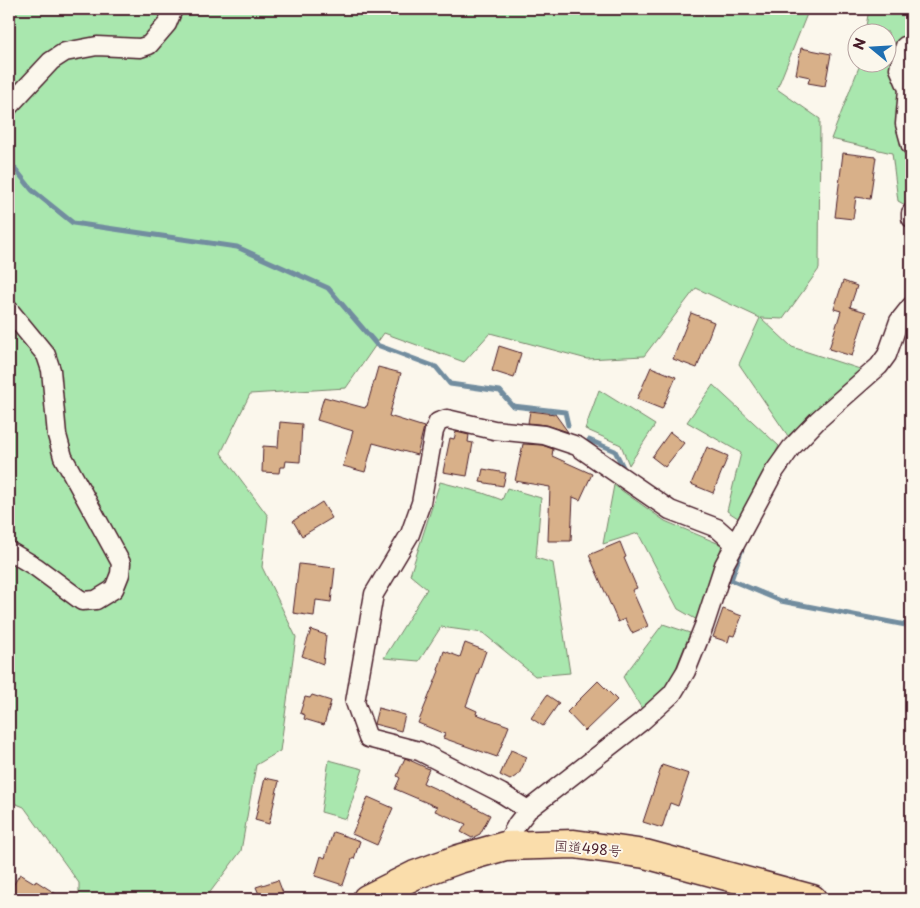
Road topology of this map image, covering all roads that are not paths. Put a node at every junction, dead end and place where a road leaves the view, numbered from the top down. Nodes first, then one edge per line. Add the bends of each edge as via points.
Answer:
1 (173, 9) edge
2 (905, 46) dead end
3 (9, 106) edge
4 (911, 146) edge
5 (911, 213) edge
6 (911, 218) edge
7 (911, 306) edge
8 (9, 310) edge
9 (735, 544) junction
10 (9, 550) edge
11 (528, 810) junction
12 (505, 846) junction
13 (368, 899) edge
14 (812, 899) edge

1 - 3 street via 167,24 149,45 140,48 97,46 65,52 51,61
2 - 4 street via 899,68 908,90 905,124
5 - 6 street
7 - 9 street via 899,321 887,355 879,366 791,448 774,472
8 - 10 street via 46,355 63,457 121,563 120,574 114,589 96,600 82,601
9 - 11 street via 724,565 686,671 672,694
9 - 11 street via 717,528 670,510 577,446 544,434 494,430 447,419 438,422 410,534 374,594 355,702 368,738 419,751
11 - 12 street
12 - 13 highway, 国道498号 via 415,875
12 - 14 highway, 国道498号 via 574,844 645,854

